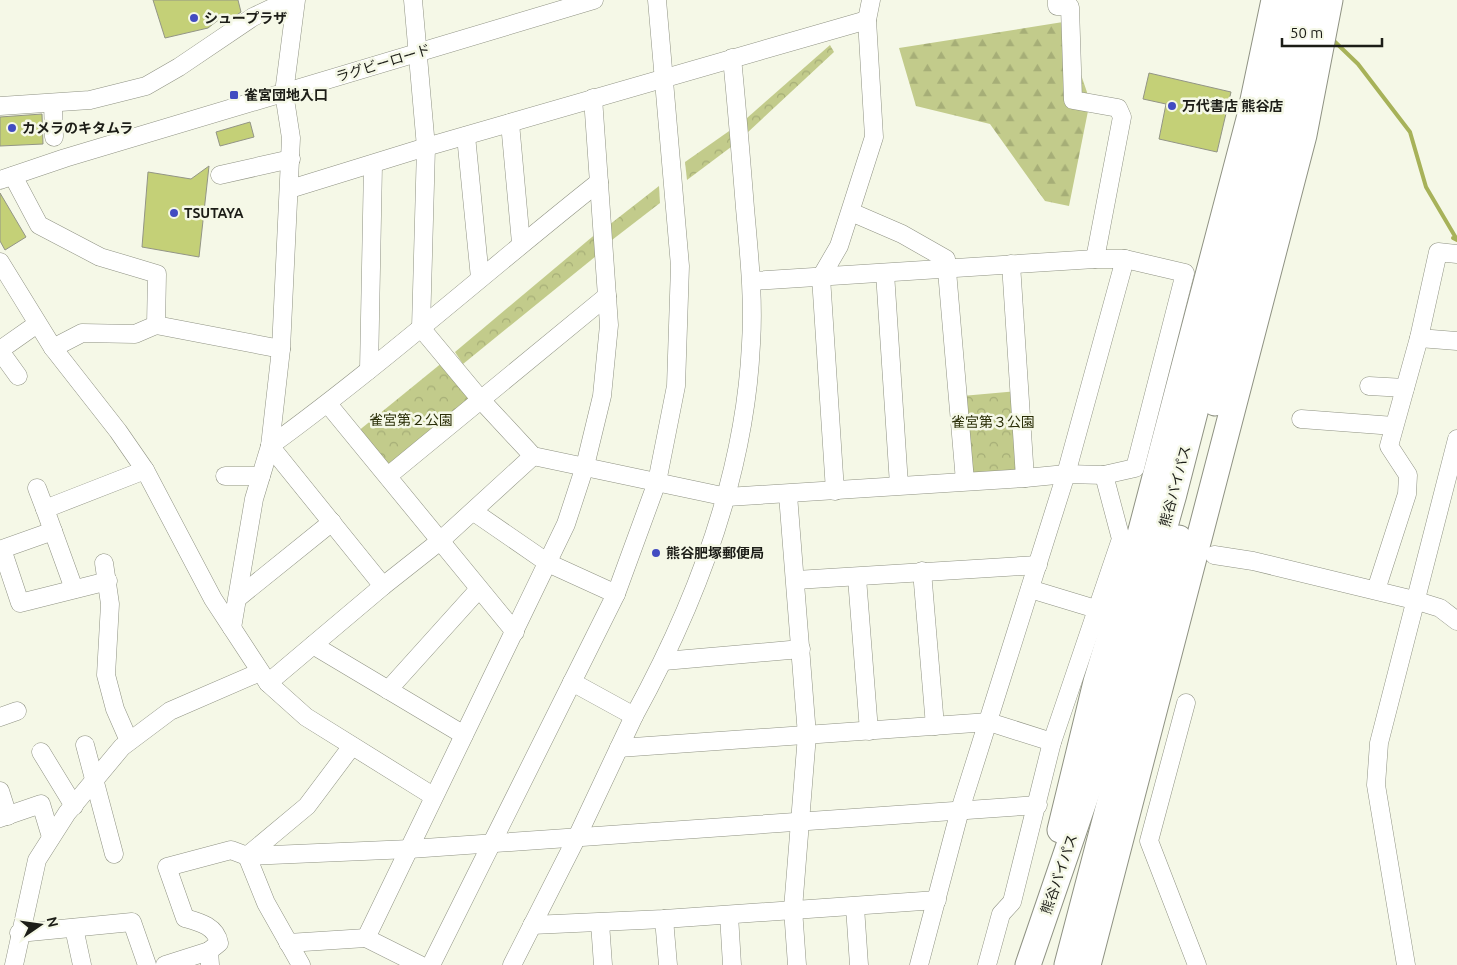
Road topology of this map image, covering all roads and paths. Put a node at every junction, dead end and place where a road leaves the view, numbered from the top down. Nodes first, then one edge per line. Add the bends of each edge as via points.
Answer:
1 (289, 0) edge
2 (296, 0) edge
3 (413, 0) edge
4 (594, 0) edge
5 (657, 0) edge
6 (871, 0) edge
7 (1057, 0) edge
8 (1295, 0) edge
9 (1312, 0) edge
10 (1272, 8) edge
11 (1328, 10) edge
12 (867, 20) junction
13 (418, 53) junction
14 (732, 58) junction
15 (1299, 70) junction
16 (663, 77) junction
17 (284, 93) junction
18 (593, 98) junction
19 (53, 103) junction
20 (0, 106) edge
21 (510, 123) junction
22 (54, 136) dead end
23 (466, 136) junction
24 (426, 147) junction
25 (291, 159) junction
26 (373, 165) junction
27 (220, 175) dead end
28 (6, 178) edge
29 (599, 182) junction
30 (290, 189) junction
31 (851, 212) junction
32 (522, 243) junction
33 (1457, 254) edge
34 (1095, 259) junction
35 (1125, 259) junction
36 (0, 262) edge
37 (1011, 264) junction
38 (948, 268) junction
39 (885, 273) junction
40 (821, 277) junction
41 (480, 278) junction
42 (752, 281) junction
43 (607, 296) junction
44 (37, 324) junction
45 (156, 325) junction
46 (421, 328) junction
47 (1419, 338) junction
48 (1457, 341) edge
49 (53, 348) junction
50 (281, 349) junction
51 (0, 350) edge
52 (369, 370) junction
53 (18, 376) dead end
54 (1369, 386) dead end
55 (1405, 388) junction
56 (482, 400) junction
57 (328, 404) junction
58 (1301, 419) dead end
59 (1394, 426) junction
60 (1457, 439) edge
61 (270, 446) junction
62 (533, 456) junction
63 (584, 466) junction
64 (145, 470) junction
65 (1066, 474) junction
66 (1104, 475) junction
67 (225, 476) dead end
68 (261, 476) junction
69 (388, 476) junction
70 (1025, 478) junction
71 (964, 481) junction
72 (657, 482) junction
73 (899, 485) junction
74 (36, 488) dead end
75 (835, 491) junction
76 (788, 495) junction
77 (726, 497) junction
78 (45, 509) junction
79 (474, 512) junction
80 (332, 522) junction
81 (53, 531) junction
82 (440, 541) junction
83 (1214, 555) dead end
84 (104, 563) dead end
85 (548, 563) junction
86 (1038, 565) junction
87 (922, 571) junction
88 (4, 573) edge
89 (858, 578) junction
90 (796, 580) junction
91 (108, 581) junction
92 (383, 586) junction
93 (74, 589) junction
94 (479, 589) junction
95 (1030, 589) junction
96 (1376, 590) junction
97 (616, 594) junction
98 (239, 597) junction
99 (1414, 600) junction
100 (1096, 609) junction
101 (1457, 621) edge
102 (232, 628) junction
103 (515, 632) junction
104 (313, 645) junction
105 (801, 650) junction
106 (664, 661) junction
107 (264, 677) junction
108 (572, 682) junction
109 (388, 690) junction
110 (1186, 703) dead end
111 (17, 711) dead end
112 (634, 716) junction
113 (0, 717) edge
114 (989, 722) junction
115 (935, 726) junction
116 (869, 731) junction
117 (807, 735) junction
118 (464, 736) junction
119 (129, 741) junction
120 (1052, 742) junction
121 (85, 745) dead end
122 (352, 746) junction
123 (619, 748) junction
124 (41, 752) dead end
125 (96, 779) junction
126 (0, 791) edge
127 (433, 796) junction
128 (1038, 805) junction
129 (74, 806) junction
130 (960, 810) junction
131 (4, 817) edge
132 (800, 823) junction
133 (51, 837) junction
134 (577, 837) junction
135 (492, 842) junction
136 (410, 849) junction
137 (114, 854) dead end
138 (247, 856) junction
139 (937, 900) junction
140 (855, 906) junction
141 (793, 910) junction
142 (729, 914) junction
143 (664, 919) junction
144 (600, 923) junction
145 (532, 925) junction
146 (74, 928) junction
147 (19, 933) junction
148 (366, 938) junction
149 (288, 943) junction
150 (1032, 954) edge
151 (210, 958) edge
152 (14, 965) edge
153 (82, 965) edge
154 (148, 965) edge
155 (165, 965) edge
156 (301, 965) edge
157 (420, 965) edge
158 (431, 965) edge
159 (512, 965) edge
160 (603, 965) edge
161 (668, 965) edge
162 (732, 965) edge
163 (797, 965) edge
164 (859, 965) edge
165 (919, 965) edge
166 (987, 965) edge
167 (1068, 965) edge
168 (1088, 965) edge
169 (1197, 965) edge
170 (1406, 965) edge

1 - 19 street via 253,17 146,86 90,100
2 - 17 street
3 - 13 street
4 - 13 street, ラグビーロード
5 - 16 street
6 - 12 street
7 - 34 street via 1057,6 1070,7 1074,100 1118,108 1122,117
8 - 15 highway, 熊谷バイパス
9 - 15 highway, 熊谷バイパス
10 - 150 highway via 1249,120 1178,393 1074,765
11 - 15 highway
12 - 14 street
12 - 31 street via 874,137
13 - 17 street, ラグビーロード
13 - 24 street
14 - 16 street
14 - 42 street
15 - 150 highway, 熊谷バイパス via 1249,202 1174,494 1104,743
15 - 167 highway, 熊谷バイパス via 1269,203 1107,807
15 - 168 highway via 1304,135
16 - 18 street
16 - 72 street via 680,266 679,335 676,386
17 - 25 street
17 - 28 street, ラグビーロード
18 - 21 street
18 - 29 street
19 - 20 street
19 - 22 street
21 - 23 street
21 - 32 street
23 - 24 street
23 - 41 street
24 - 26 street
24 - 46 street
25 - 27 street
25 - 30 street
26 - 30 street
26 - 52 street
28 - 45 street via 39,225 100,257 157,274
29 - 32 street
29 - 43 street
30 - 50 street
31 - 38 street via 902,234 946,259
31 - 40 street via 839,246
32 - 41 street
33 - 47 street via 1438,252
34 - 35 street
34 - 37 street
35 - 65 street
35 - 66 street via 1185,273 1135,468
36 - 44 street
37 - 38 street
37 - 70 street
38 - 39 street
38 - 71 street
39 - 40 street
39 - 73 street
40 - 42 street
40 - 75 street
41 - 46 street
42 - 77 street via 751,345 741,429
43 - 56 street
43 - 63 street via 609,325 602,396
44 - 49 street
44 - 51 street
45 - 49 street via 135,334 82,333
45 - 50 street
46 - 52 street
46 - 56 street
47 - 48 street
47 - 55 street
49 - 64 street
50 - 61 street
51 - 53 street
52 - 57 street
54 - 55 street
55 - 59 street
56 - 62 street
56 - 69 street
57 - 61 street
57 - 69 street
58 - 59 street
59 - 96 street via 1389,446 1408,475 1407,494
60 - 99 street
61 - 68 street
61 - 80 street
62 - 63 street
62 - 79 street
63 - 72 street
63 - 85 street via 566,524
64 - 78 street
64 - 102 street via 213,599
65 - 66 street
65 - 70 street
65 - 86 street
66 - 100 street via 1121,539
67 - 68 street
68 - 98 street via 246,539
69 - 82 street
70 - 71 street
71 - 73 street
72 - 77 street
72 - 97 street
73 - 75 street
74 - 78 street
75 - 76 street
76 - 77 street
76 - 90 street
77 - 106 street via 693,593
78 - 81 street
79 - 82 street
79 - 85 street
80 - 92 street
80 - 98 street
81 - 88 street via 2,550
81 - 93 street
82 - 92 street
82 - 94 street
83 - 96 street
84 - 91 street
85 - 97 street
85 - 103 street
86 - 87 street
86 - 95 street
87 - 89 street
87 - 115 street
88 - 93 street via 20,603
89 - 90 street
89 - 116 street
90 - 105 street
91 - 93 street
91 - 119 street via 106,675 115,709
92 - 104 street
94 - 103 street
94 - 109 street
95 - 100 street
95 - 114 street
96 - 99 street
97 - 108 street
98 - 102 street
99 - 101 street via 1440,608
99 - 170 street via 1379,742 1376,785
100 - 120 street
102 - 107 street
103 - 118 street
104 - 107 street
104 - 109 street
105 - 106 street
105 - 117 street
106 - 112 street
107 - 119 street via 170,711
107 - 122 street via 306,717
108 - 112 street
108 - 135 street
109 - 118 street
110 - 169 street via 1149,841
111 - 113 street
112 - 123 street
114 - 115 street
114 - 120 street
114 - 130 street
115 - 116 street
116 - 117 street
117 - 123 street
117 - 132 street
118 - 127 street
119 - 125 street
120 - 128 street
121 - 125 street
122 - 127 street
122 - 138 street via 307,806
123 - 134 street
124 - 129 street
125 - 129 street
125 - 137 street
126 - 131 street
127 - 136 street
128 - 130 street
128 - 166 street via 1012,902 1001,914
129 - 133 street
130 - 132 street
130 - 139 street
131 - 133 street via 41,804
132 - 134 street
132 - 141 street
133 - 147 street via 37,860
134 - 135 street
134 - 145 street
135 - 136 street
135 - 158 street
136 - 138 street
136 - 148 street
138 - 149 street via 266,903
138 - 151 street via 231,850 168,867 184,918 203,923 218,936 219,943
139 - 140 street
139 - 165 street
140 - 141 street
140 - 164 street
141 - 142 street
141 - 163 street
142 - 143 street
142 - 162 street
143 - 144 street
143 - 161 street
144 - 145 street
144 - 160 street
145 - 159 street
146 - 147 street
146 - 153 street
146 - 154 street via 132,922
147 - 152 street
148 - 149 street
148 - 157 street
149 - 156 street
151 - 155 street

